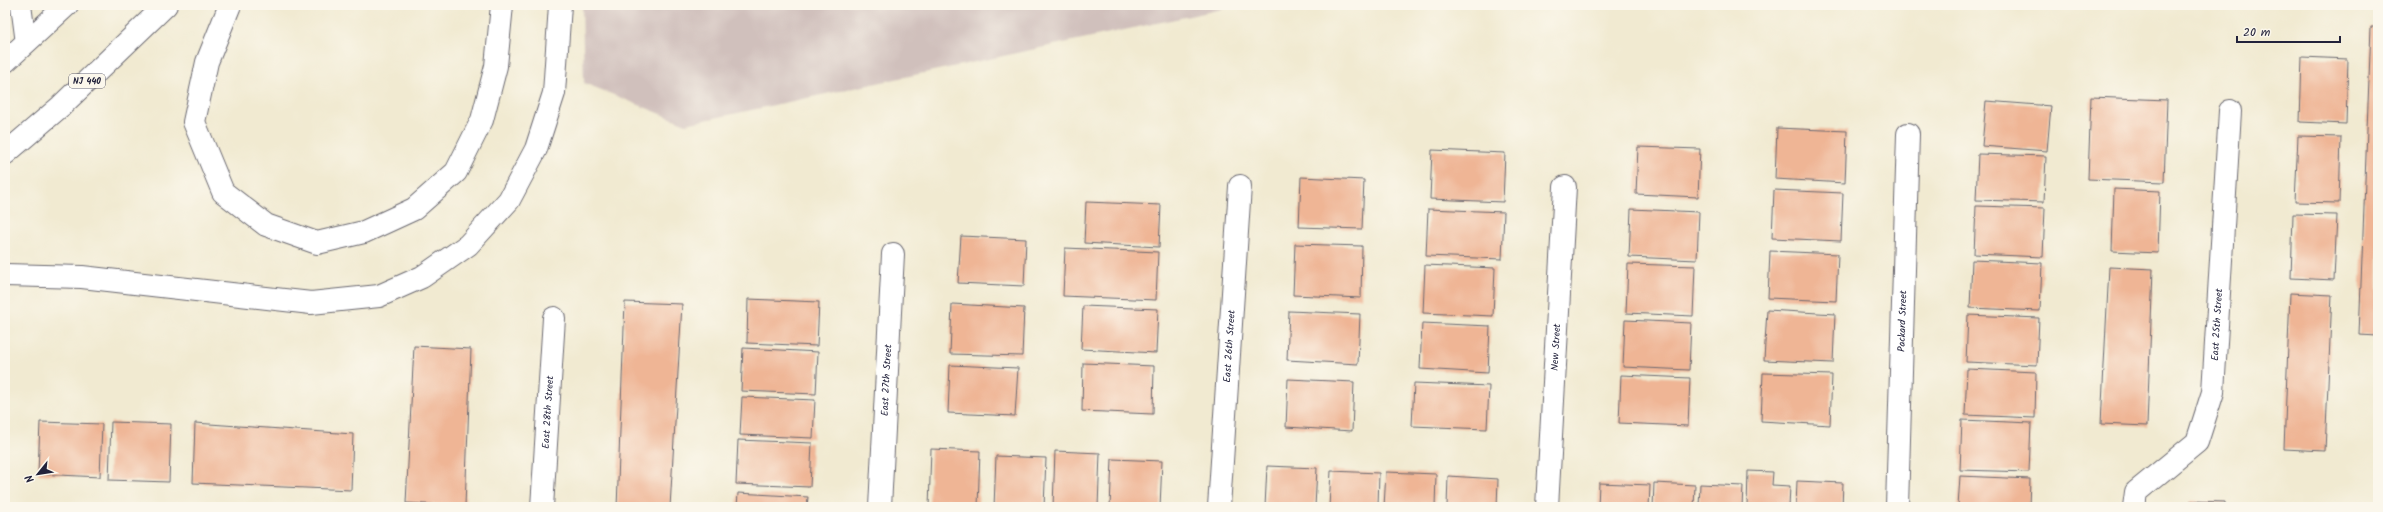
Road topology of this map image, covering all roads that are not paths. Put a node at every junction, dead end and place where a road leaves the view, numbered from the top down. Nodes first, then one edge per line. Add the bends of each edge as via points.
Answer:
1 (20, 5) edge
2 (67, 5) edge
3 (166, 5) edge
4 (230, 5) edge
5 (502, 5) edge
6 (560, 5) edge
7 (26, 43) junction
8 (5, 62) edge
9 (2230, 111) dead end
10 (1908, 134) dead end
11 (5, 154) edge
12 (1240, 186) dead end
13 (1565, 187) dead end
14 (893, 254) dead end
15 (5, 275) edge
16 (554, 318) dead end
17 (542, 507) edge
18 (880, 507) edge
19 (1219, 507) edge
20 (1547, 507) edge
21 (1897, 507) edge
22 (2134, 507) edge

1 - 7 lane
2 - 7 main road
3 - 11 main road, NJ 440 via 61,106
4 - 5 main road via 207,62 194,122 223,192 266,225 317,243 364,232 414,209 456,172 482,120 496,66
6 - 15 main road via 554,93 536,149 509,200 468,245 422,277 380,296 311,303 82,277
7 - 8 main road
9 - 22 main road, East 25th Street via 2213,392 2197,442 2136,492
10 - 21 main road, Packard Street
12 - 19 main road, East 26th Street
13 - 20 main road, New Street
14 - 18 main road, East 27th Street
16 - 17 main road, East 28th Street

